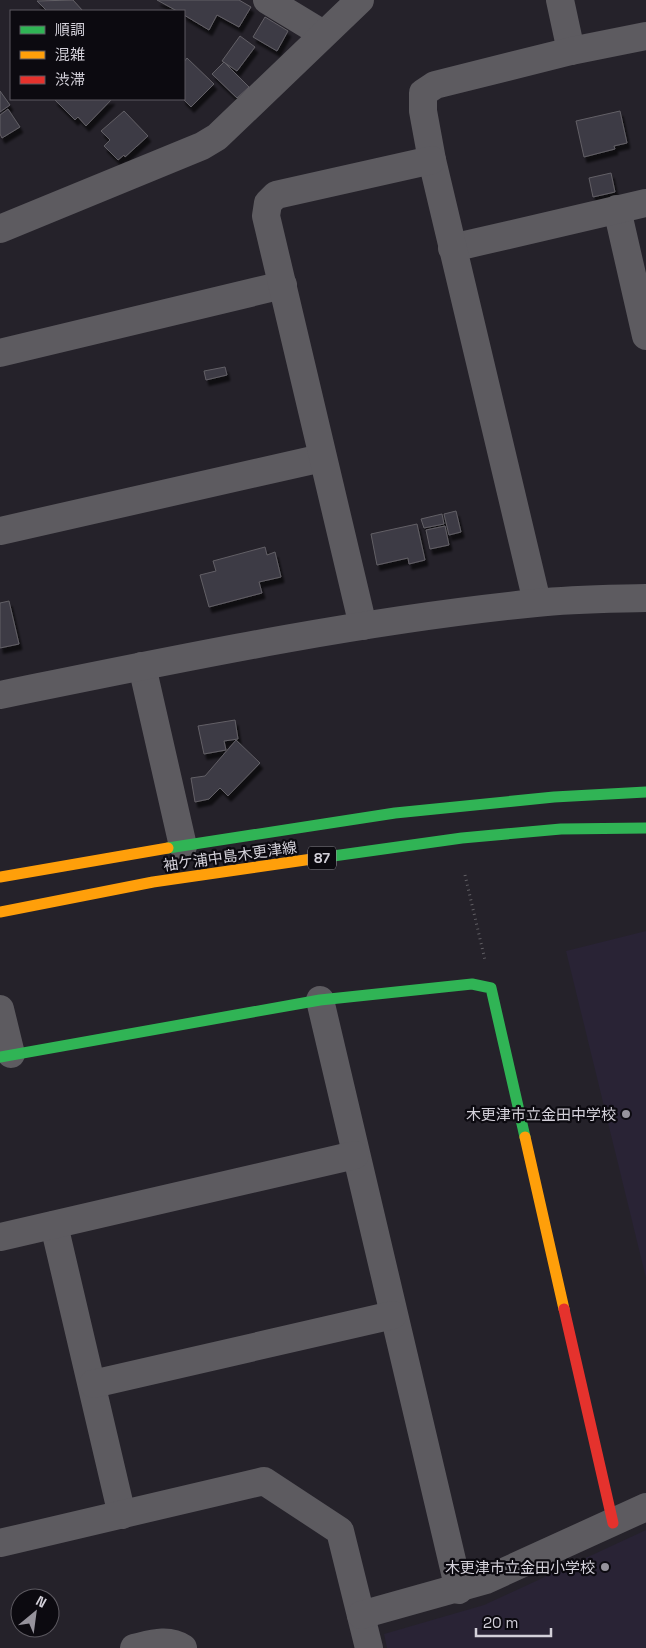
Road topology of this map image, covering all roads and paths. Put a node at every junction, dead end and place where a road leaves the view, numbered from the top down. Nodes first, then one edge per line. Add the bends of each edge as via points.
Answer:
1 (267, 0) edge
2 (360, 0) edge
3 (560, 0) edge
4 (323, 34) junction
5 (646, 36) edge
6 (571, 51) junction
7 (432, 160) junction
8 (646, 202) edge
9 (617, 209) junction
10 (0, 228) edge
11 (452, 248) junction
12 (283, 285) junction
13 (646, 336) edge
14 (0, 353) edge
15 (322, 458) junction
16 (0, 532) edge
17 (646, 598) edge
18 (537, 602) junction
19 (363, 626) junction
20 (142, 666) junction
21 (0, 695) edge
22 (646, 792) edge
23 (646, 828) edge
24 (183, 846) junction
25 (465, 875) dead end
26 (0, 878) edge
27 (0, 912) edge
28 (491, 988) junction
29 (320, 1000) junction
30 (0, 1009) edge
31 (5, 1055) edge
32 (355, 1154) junction
33 (54, 1225) junction
34 (0, 1237) edge
35 (393, 1315) junction
36 (93, 1384) junction
37 (646, 1508) edge
38 (122, 1514) junction
39 (613, 1523) junction
40 (0, 1543) edge
41 (459, 1590) junction
42 (361, 1615) junction
43 (134, 1648) edge
44 (183, 1648) edge
45 (369, 1648) edge

1 - 4 street
2 - 4 street
3 - 6 street
4 - 10 street via 217,137
5 - 6 street
6 - 7 street via 435,85 423,94
7 - 11 street
7 - 12 street via 276,195 268,203 266,216
8 - 9 street
9 - 11 street
9 - 13 street
11 - 18 street
12 - 14 street
12 - 15 street
15 - 16 street
15 - 19 street
17 - 18 street
18 - 19 street
19 - 20 street
20 - 21 street
20 - 24 street
22 - 24 main road, 袖ケ浦中島木更津線 / 87 via 554,797 395,813
23 - 27 main road, 袖ケ浦中島木更津線 / 87 via 561,829 462,838 154,882
24 - 26 main road, 袖ケ浦中島木更津線 / 87
25 - 28 path
28 - 29 main road via 472,984
28 - 39 main road
29 - 31 main road
29 - 32 street
30 - 31 street
32 - 33 street
32 - 35 street
33 - 34 street
33 - 36 street
35 - 36 street
35 - 41 street
36 - 38 street
37 - 39 street
38 - 40 street
38 - 42 street via 264,1481 340,1530
39 - 41 street
41 - 42 street
42 - 45 street
43 - 44 street via 160,1642

